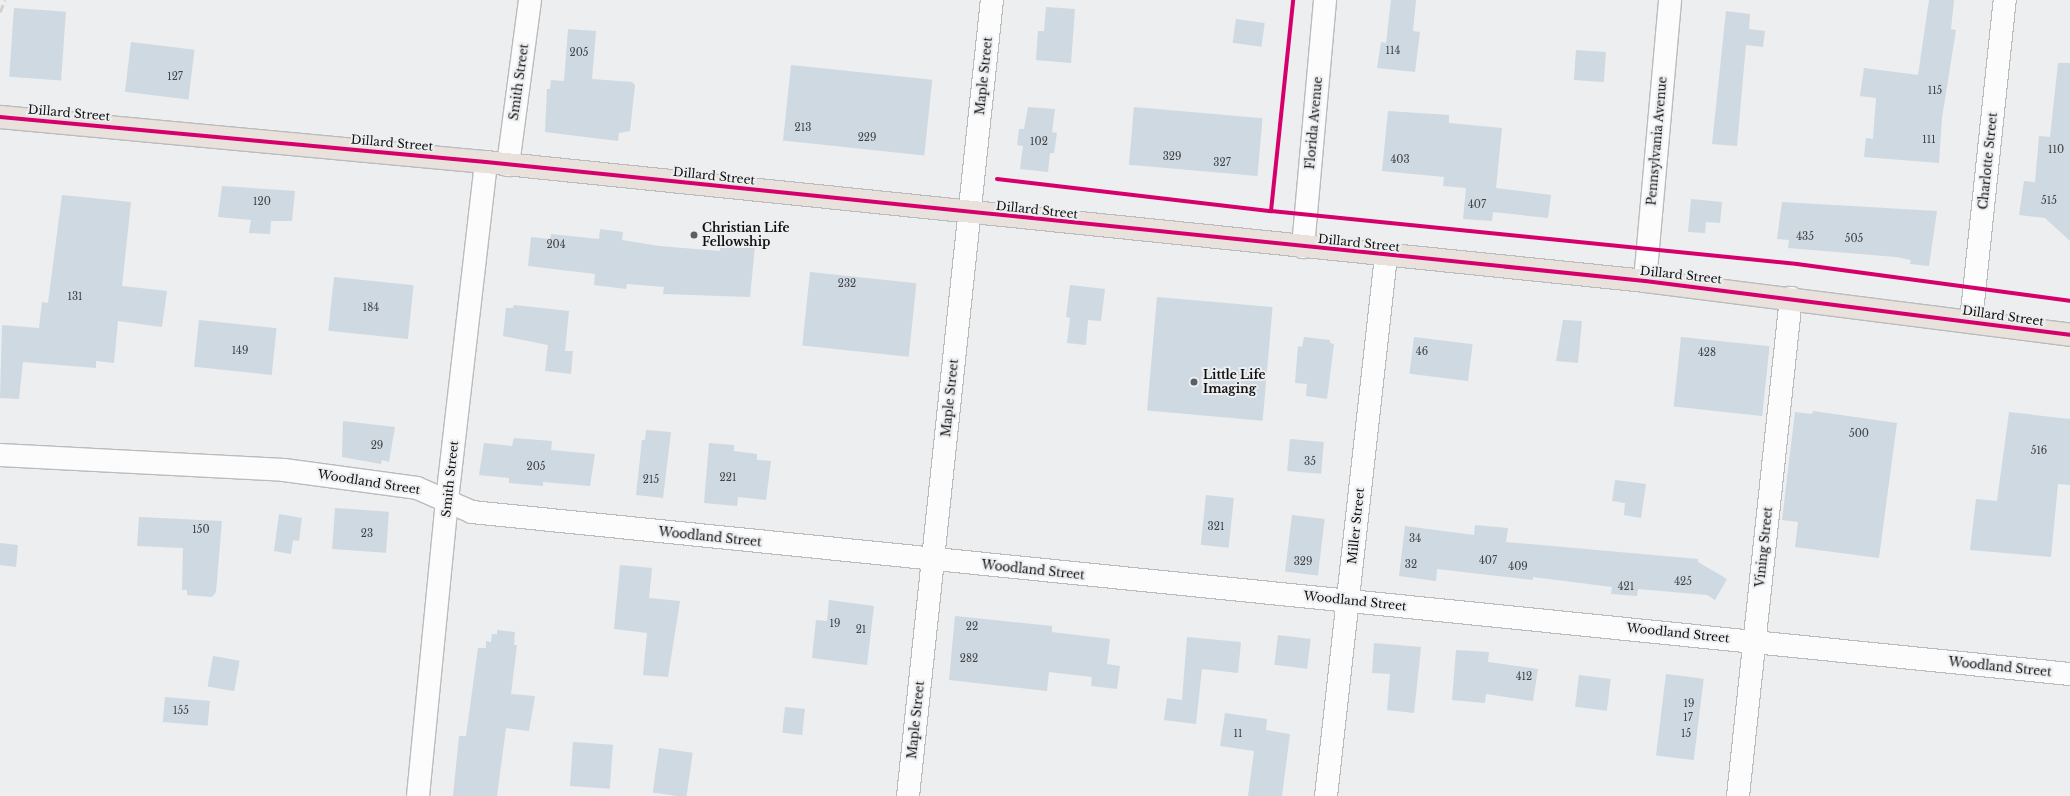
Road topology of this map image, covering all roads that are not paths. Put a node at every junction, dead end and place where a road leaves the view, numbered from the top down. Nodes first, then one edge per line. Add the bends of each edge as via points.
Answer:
1 (530, 0) edge
2 (992, 0) edge
3 (1325, 0) edge
4 (1670, 0) edge
5 (2005, 0) edge
6 (0, 117) edge
7 (486, 162) junction
8 (508, 165) junction
9 (969, 213) junction
10 (1303, 246) junction
11 (1386, 256) junction
12 (1645, 281) junction
13 (1791, 298) junction
14 (1971, 321) junction
15 (2070, 335) edge
16 (0, 455) edge
17 (447, 500) junction
18 (933, 560) junction
19 (1348, 600) junction
20 (1753, 641) junction
21 (2070, 674) edge
22 (418, 796) edge
23 (908, 796) edge
24 (1326, 796) edge
25 (1738, 796) edge

1 - 8 street, Smith Street
2 - 9 street, Maple Street
3 - 10 street, Florida Avenue
4 - 12 street, Pennsylvania Avenue
5 - 14 street, Charlotte Street
6 - 7 main road, Dillard Street
7 - 8 main road, Dillard Street
7 - 17 street, Smith Street
8 - 9 main road, Dillard Street
9 - 10 main road, Dillard Street
9 - 18 street, Maple Street
10 - 11 main road, Dillard Street
11 - 12 main road, Dillard Street
11 - 19 street, Miller Street
12 - 13 main road, Dillard Street
13 - 14 main road, Dillard Street
13 - 20 street, Vining Street
14 - 15 main road, Dillard Street
16 - 17 street, Woodland Street via 284,470 417,488
17 - 18 street, Woodland Street via 472,512
17 - 22 street, Smith Street
18 - 19 street, Woodland Street
18 - 23 street, Maple Street
19 - 20 street, Woodland Street
19 - 24 street, Miller Street
20 - 21 street, Woodland Street
20 - 25 street, Vining Street

